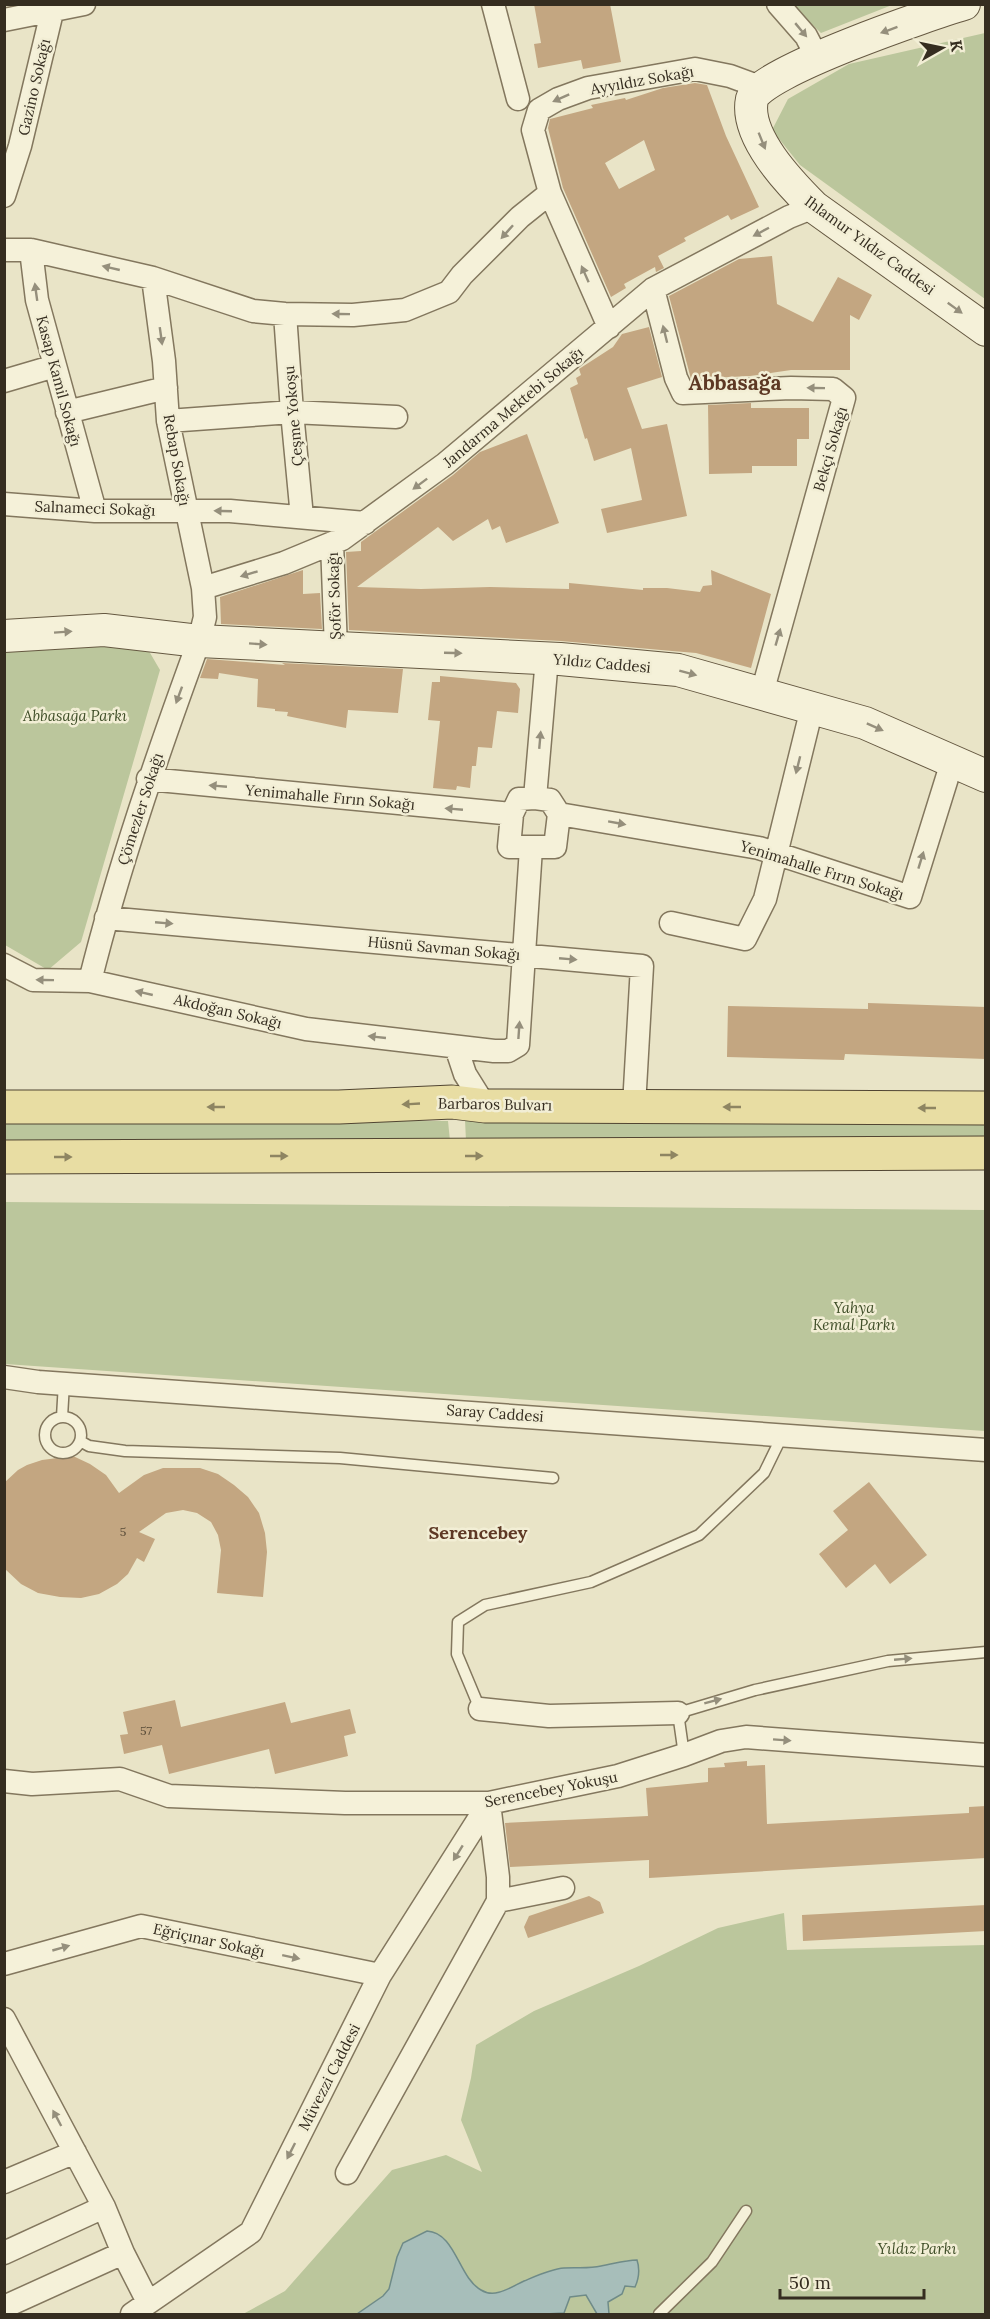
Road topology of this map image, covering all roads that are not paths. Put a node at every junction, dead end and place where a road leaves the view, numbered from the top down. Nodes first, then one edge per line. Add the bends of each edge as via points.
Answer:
1 (84, 4) edge
2 (493, 4) edge
3 (778, 4) edge
4 (964, 4) edge
5 (52, 12) junction
6 (4, 20) edge
7 (818, 59) junction
8 (760, 87) junction
9 (518, 99) dead end
10 (550, 193) junction
11 (4, 196) edge
12 (814, 207) junction
13 (4, 250) edge
14 (31, 250) junction
15 (153, 278) junction
16 (653, 289) junction
17 (285, 314) junction
18 (609, 327) junction
19 (986, 330) edge
20 (55, 366) junction
21 (4, 381) edge
22 (166, 388) junction
23 (67, 412) junction
24 (292, 412) junction
25 (396, 417) dead end
26 (168, 420) junction
27 (4, 504) edge
28 (186, 510) junction
29 (95, 511) junction
30 (302, 517) junction
31 (365, 523) junction
32 (332, 543) junction
33 (203, 588) junction
34 (4, 636) edge
35 (199, 640) junction
36 (336, 649) junction
37 (547, 658) junction
38 (762, 693) junction
39 (812, 708) junction
40 (952, 762) junction
41 (986, 776) edge
42 (148, 779) junction
43 (535, 798) junction
44 (512, 814) junction
45 (559, 814) junction
46 (531, 848) junction
47 (775, 853) junction
48 (106, 918) junction
49 (671, 923) dead end
50 (524, 955) junction
51 (4, 964) edge
52 (90, 981) junction
53 (456, 1047) junction
54 (485, 1106) junction
55 (634, 1106) junction
56 (4, 1107) edge
57 (986, 1108) edge
58 (4, 1157) edge
59 (979, 1157) edge
60 (4, 1377) edge
61 (64, 1383) junction
62 (62, 1417) junction
63 (783, 1434) junction
64 (80, 1441) junction
65 (986, 1450) edge
66 (553, 1478) dead end
67 (986, 1652) edge
68 (480, 1709) joint
69 (678, 1713) junction
70 (684, 1755) junction
71 (986, 1755) edge
72 (4, 1782) edge
73 (489, 1803) junction
74 (563, 1888) dead end
75 (498, 1901) junction
76 (4, 1964) edge
77 (380, 1975) junction
78 (4, 2019) edge
79 (75, 2152) junction
80 (347, 2173) dead end
81 (4, 2182) edge
82 (104, 2207) junction
83 (746, 2211) dead end
84 (4, 2253) edge
85 (123, 2253) junction
86 (4, 2307) edge
87 (140, 2308) edge
88 (659, 2314) edge

1 - 5 street
2 - 9 street
3 -> 7 street via 806,36
4 -> 7 street
5 - 6 street
5 - 11 street, Gazino Sokağı
7 - 8 street
8 -> 10 street, Ayyıldız Sokağı via 695,69 597,86 558,99 539,110 532,130
8 -> 12 street, Ihlamur Yıldız Caddesi via 753,97 752,116 768,156
10 -> 17 street via 520,217 449,292 405,310 353,315
18 -> 10 street, Ayyıldız Sokağı
12 -> 16 street, Jandarma Mektebi Sokağı
12 -> 19 street, Ihlamur Yıldız Caddesi
13 - 14 street
15 -> 14 street
20 -> 14 street, Kasap Kamil Sokağı via 37,300
15 - 17 street via 253,311
15 -> 22 street, Rebap Sokağı
16 - 18 street, Jandarma Mektebi Sokağı
38 -> 16 street, Bekçi Sokağı via 844,398 833,389 684,393 676,378
17 - 24 street, Çeşme Yokoşu
18 -> 31 street, Jandarma Mektebi Sokağı via 445,464
20 - 21 street
20 - 23 street, Kasap Kamil Sokağı
22 - 23 street
22 - 26 street, Rebap Sokağı
23 - 29 street, Kasap Kamil Sokağı
24 - 25 street
24 - 26 street
24 - 30 street, Çeşme Yokoşu
26 - 28 street, Rebap Sokağı
27 - 29 street, Salnameci Sokağı
28 - 29 street, Salnameci Sokağı
30 -> 28 street, Salnameci Sokağı
28 - 33 street, Rebap Sokağı
30 - 31 street, Salnameci Sokağı
31 - 32 street, Jandarma Mektebi Sokağı
32 -> 33 street, Jandarma Mektebi Sokağı via 284,563
32 - 36 street, Şoför Sokağı
33 - 35 street, Rebap Sokağı via 205,617
34 -> 35 street, Yıldız Caddesi via 104,630
35 -> 36 street, Yıldız Caddesi
35 -> 42 street, Çömezler Sokağı
36 -> 37 street, Yıldız Caddesi
37 -> 38 street, Yıldız Caddesi via 678,670
43 -> 37 street
38 - 39 street, Yıldız Caddesi
39 -> 40 street, Yıldız Caddesi via 865,723
39 -> 47 street
40 - 41 street, Yıldız Caddesi
47 -> 40 street, Yenimahalle Fırın Sokağı via 910,897
44 -> 42 street, Yenimahalle Fırın Sokağı
42 - 48 street, Çömezler Sokağı
43 - 44 street via 519,799
43 - 45 street via 550,800
44 - 46 street via 509,847
45 - 46 street via 555,848
45 -> 47 street, Yenimahalle Fırın Sokağı
46 - 50 street
47 - 49 street via 765,898 745,939
48 -> 50 street, Hüsnü Savman Sokağı
48 - 52 street, Çömezler Sokağı
53 -> 50 street, Akdoğan Sokağı via 508,1051 518,1045
50 -> 55 street, Hüsnü Savman Sokağı via 642,966
52 -> 51 street, Akdoğan Sokağı via 33,980
53 -> 52 street, Akdoğan Sokağı via 306,1029
53 - 54 street via 465,1074
54 - 55 main road, Barbaros Bulvarı
54 -> 56 main road, Barbaros Bulvarı via 452,1102 339,1107
57 -> 55 main road, Barbaros Bulvarı
58 -> 59 main road
60 - 61 street, Saray Caddesi
61 - 62 lane
61 - 63 street, Saray Caddesi
62 - 64 lane via 78,1425
62 - 64 lane via 48,1426 45,1437 50,1448 67,1453
63 - 65 street, Saray Caddesi
63 - 68 lane via 764,1473 699,1535 591,1582 485,1605 458,1622 457,1654
64 - 66 lane via 96,1448 125,1451 340,1458
69 -> 67 lane via 755,1690 888,1661
68 - 69 street via 549,1716
69 - 70 lane
70 -> 71 street, Serencebey Yokuşu via 721,1741 746,1737
70 - 73 street, Serencebey Yokuşu via 618,1776
72 - 73 street, Serencebey Yokuşu via 120,1779 169,1796 345,1803
73 - 75 street
73 -> 77 street, Müvezzi Caddesi
74 - 75 street
75 - 80 street
76 -> 77 street, Eğriçınar Sokağı via 141,1926
77 -> 87 street, Müvezzi Caddesi via 251,2232
79 -> 78 street
79 - 81 street
79 - 82 street
82 - 84 street
82 - 85 street
83 - 88 lane via 712,2262
85 - 86 street
85 - 87 street

